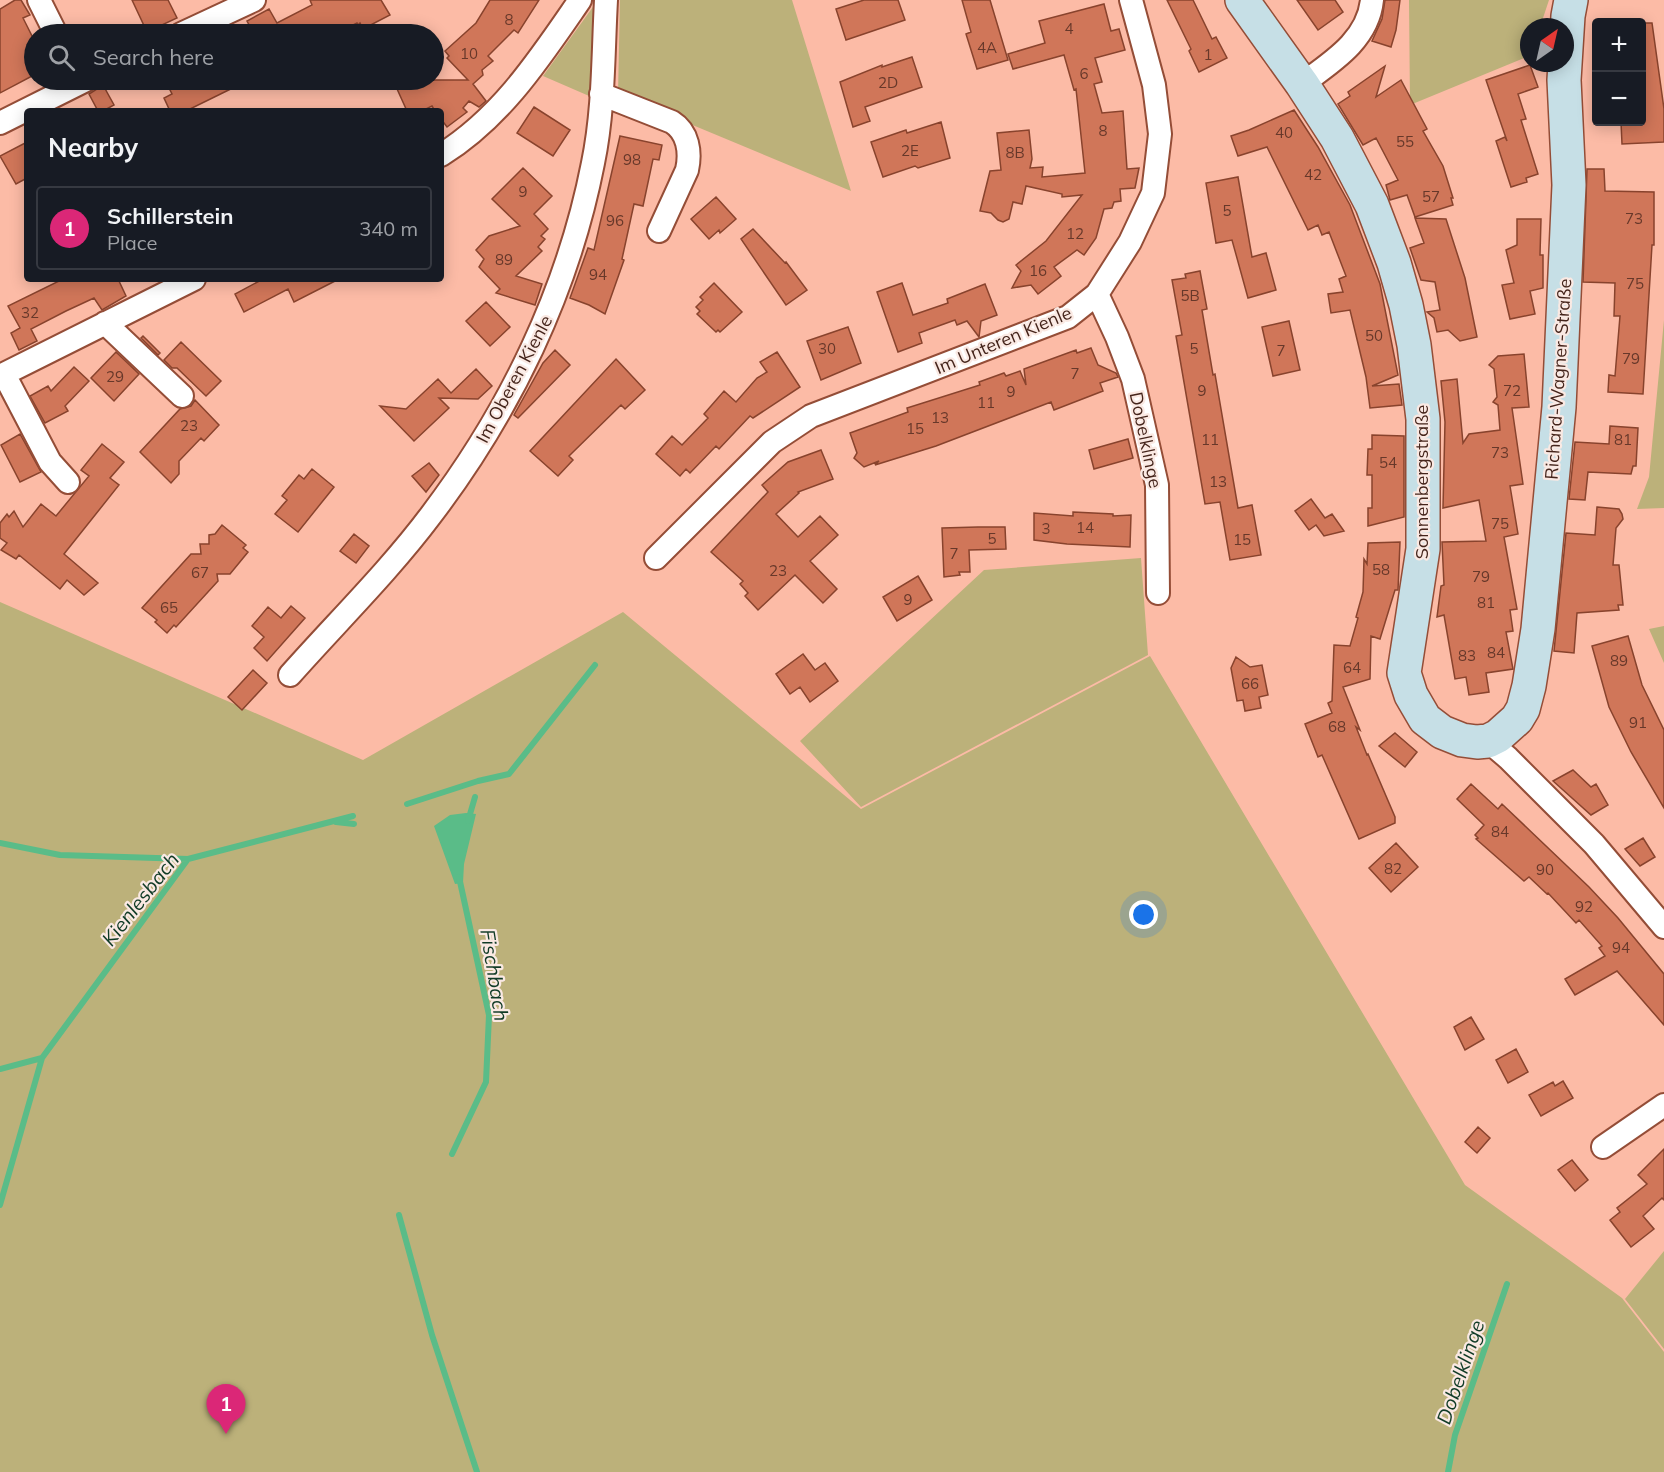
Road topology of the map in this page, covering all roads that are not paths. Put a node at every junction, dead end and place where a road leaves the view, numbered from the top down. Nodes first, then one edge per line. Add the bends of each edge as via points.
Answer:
1 (39, 0) edge
2 (254, 0) edge
3 (580, 0) edge
4 (606, 0) edge
5 (1131, 0) edge
6 (1242, 0) edge
7 (1372, 0) edge
8 (1571, 0) edge
9 (51, 24) edge
10 (202, 24) edge
11 (1302, 84) junction
12 (63, 90) edge
13 (601, 94) junction
14 (29, 108) edge
15 (24, 110) edge
16 (0, 123) edge
17 (444, 153) edge
18 (659, 231) dead end
19 (188, 282) edge
20 (1096, 294) junction
21 (105, 323) junction
22 (2, 375) edge
23 (182, 396) dead end
24 (68, 482) dead end
25 (656, 558) dead end
26 (1158, 593) dead end
27 (290, 675) dead end
28 (1488, 741) junction
29 (1664, 927) edge
30 (1664, 1105) edge
31 (1603, 1147) dead end

1 - 9 street
2 - 10 street
3 - 17 street via 512,94 489,118
4 - 13 street, Im Oberen Kienle
5 - 20 street, Im Unteren Kienle via 1155,92 1160,134 1153,193 1130,242
6 - 11 street, Sonnenbergstraße
7 - 11 street via 1364,28 1353,43
8 - 28 street, Richard-Wagner-Straße via 1564,81 1569,185 1559,407 1538,629 1523,709 1504,732
11 - 28 street, Sonnenbergstraße via 1337,138 1372,205 1394,263 1414,345 1423,419 1423,549 1405,661 1406,683 1419,710 1434,726 1462,740
12 - 14 street
13 - 18 street via 672,122 685,136 690,160
13 - 27 street, Im Oberen Kienle via 594,162 580,219 549,312 516,382 488,433 431,516
15 - 16 street
19 - 21 street
20 - 25 street, Im Unteren Kienle via 1068,317 811,416 772,442
20 - 26 street, Dobelklinge via 1133,379 1157,485
21 - 22 street
21 - 23 street
22 - 24 street via 50,462
28 - 29 street via 1594,844
30 - 31 street

